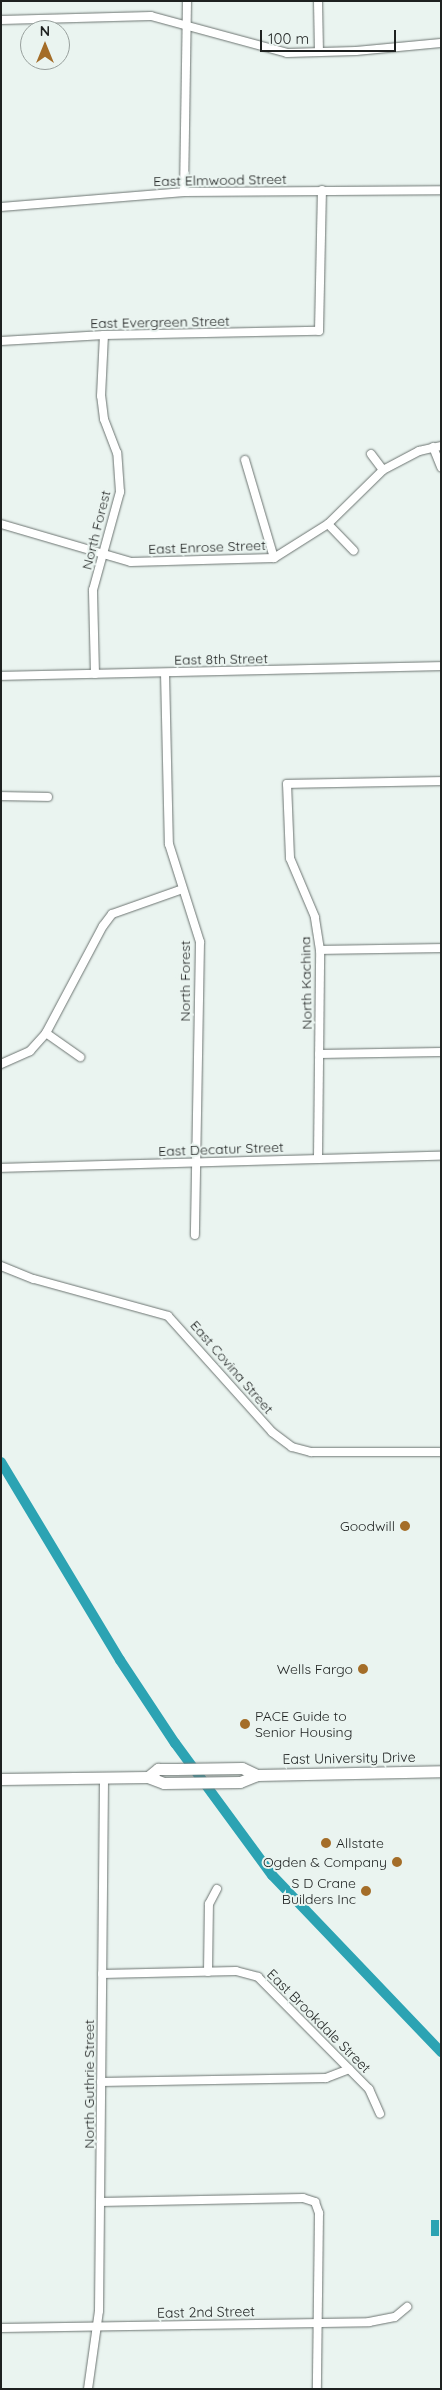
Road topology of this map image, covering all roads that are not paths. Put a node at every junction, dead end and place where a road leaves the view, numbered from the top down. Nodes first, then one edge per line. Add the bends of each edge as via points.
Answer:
1 (187, 1) edge
2 (318, 1) edge
3 (1, 20) edge
4 (187, 26) junction
5 (441, 43) edge
6 (319, 52) junction
7 (322, 190) junction
8 (441, 190) edge
9 (184, 192) junction
10 (1, 207) edge
11 (104, 335) junction
12 (1, 341) edge
13 (437, 446) edge
14 (370, 454) dead end
15 (245, 460) dead end
16 (441, 467) edge
17 (383, 470) junction
18 (328, 524) junction
19 (1, 525) edge
20 (354, 551) dead end
21 (104, 555) junction
22 (274, 558) junction
23 (441, 666) edge
24 (165, 673) junction
25 (95, 674) junction
26 (1, 676) edge
27 (441, 781) edge
28 (1, 796) edge
29 (48, 798) dead end
30 (183, 889) junction
31 (441, 948) edge
32 (320, 950) junction
33 (46, 1033) junction
34 (441, 1052) edge
35 (319, 1054) junction
36 (80, 1057) dead end
37 (1, 1064) edge
38 (441, 1156) edge
39 (318, 1158) junction
40 (195, 1163) junction
41 (1, 1168) edge
42 (195, 1235) dead end
43 (3, 1268) edge
44 (441, 1452) edge
45 (441, 1771) edge
46 (257, 1774) junction
47 (148, 1777) junction
48 (104, 1778) junction
49 (1, 1779) edge
50 (217, 1889) dead end
51 (208, 1972) junction
52 (102, 1974) junction
53 (350, 2069) junction
54 (101, 2082) junction
55 (380, 2114) dead end
56 (100, 2202) junction
57 (407, 2307) dead end
58 (318, 2322) junction
59 (98, 2326) junction
60 (1, 2328) edge
61 (88, 2389) edge
62 (317, 2389) edge

1 - 4 street
2 - 6 street
3 - 4 street via 151,16
4 - 6 street via 263,49 287,53
4 - 9 street
5 - 6 street
7 - 8 street, East Elmwood Street
7 - 9 street, East Elmwood Street
7 - 11 street, East Evergreen Street via 319,331
9 - 10 street, East Elmwood Street
11 - 12 street, East Evergreen Street
11 - 21 street, North Forest via 101,396 104,419 117,453 120,492
13 - 16 street
13 - 17 street, East Enrose Street
14 - 17 street
15 - 22 street
17 - 18 street, East Enrose Street
18 - 20 street
18 - 22 street, East Enrose Street
19 - 21 street, East Enrose Street
21 - 22 street, East Enrose Street via 148,562
21 - 25 street, North Forest via 93,590
23 - 24 street, East 8th Street
24 - 25 street, East 8th Street
24 - 30 street, North Forest via 169,844
25 - 26 street, East 8th Street
27 - 32 street, North Kachina via 287,784 290,858 315,917
28 - 29 street
30 - 33 street via 112,914 102,926
30 - 40 street, North Forest via 200,942
31 - 32 street
32 - 35 street, North Kachina
33 - 36 street
33 - 37 street via 30,1051
34 - 35 street
35 - 39 street, North Kachina
38 - 39 street, East Decatur Street
39 - 40 street, East Decatur Street
40 - 41 street, East Decatur Street
40 - 42 street, North Forest
43 - 44 street, East Covina Street via 168,1316 272,1432 292,1447 311,1452
45 - 46 main road, East University Drive
46 - 47 main road, East University Drive via 240,1782 164,1783
46 - 47 main road, East University Drive via 242,1768 176,1768 158,1769
47 - 48 main road, East University Drive
48 - 49 main road, East University Drive
48 - 52 street, North Guthrie Street
50 - 51 street via 210,1904
51 - 52 street, East Brookdale Street
51 - 53 street, East Brookdale Street via 244,1972 258,1977
52 - 54 street, North Guthrie Street
53 - 54 street via 326,2078
53 - 55 street, East Brookdale Street via 373,2095
54 - 56 street, North Guthrie Street
56 - 58 street via 303,2198 315,2202 318,2213
56 - 59 street, North Guthrie Street
57 - 58 street, East 2nd Street via 395,2316 378,2321
58 - 59 street, East 2nd Street
58 - 62 street
59 - 60 street, East 2nd Street
59 - 61 street, North Guthrie Street

